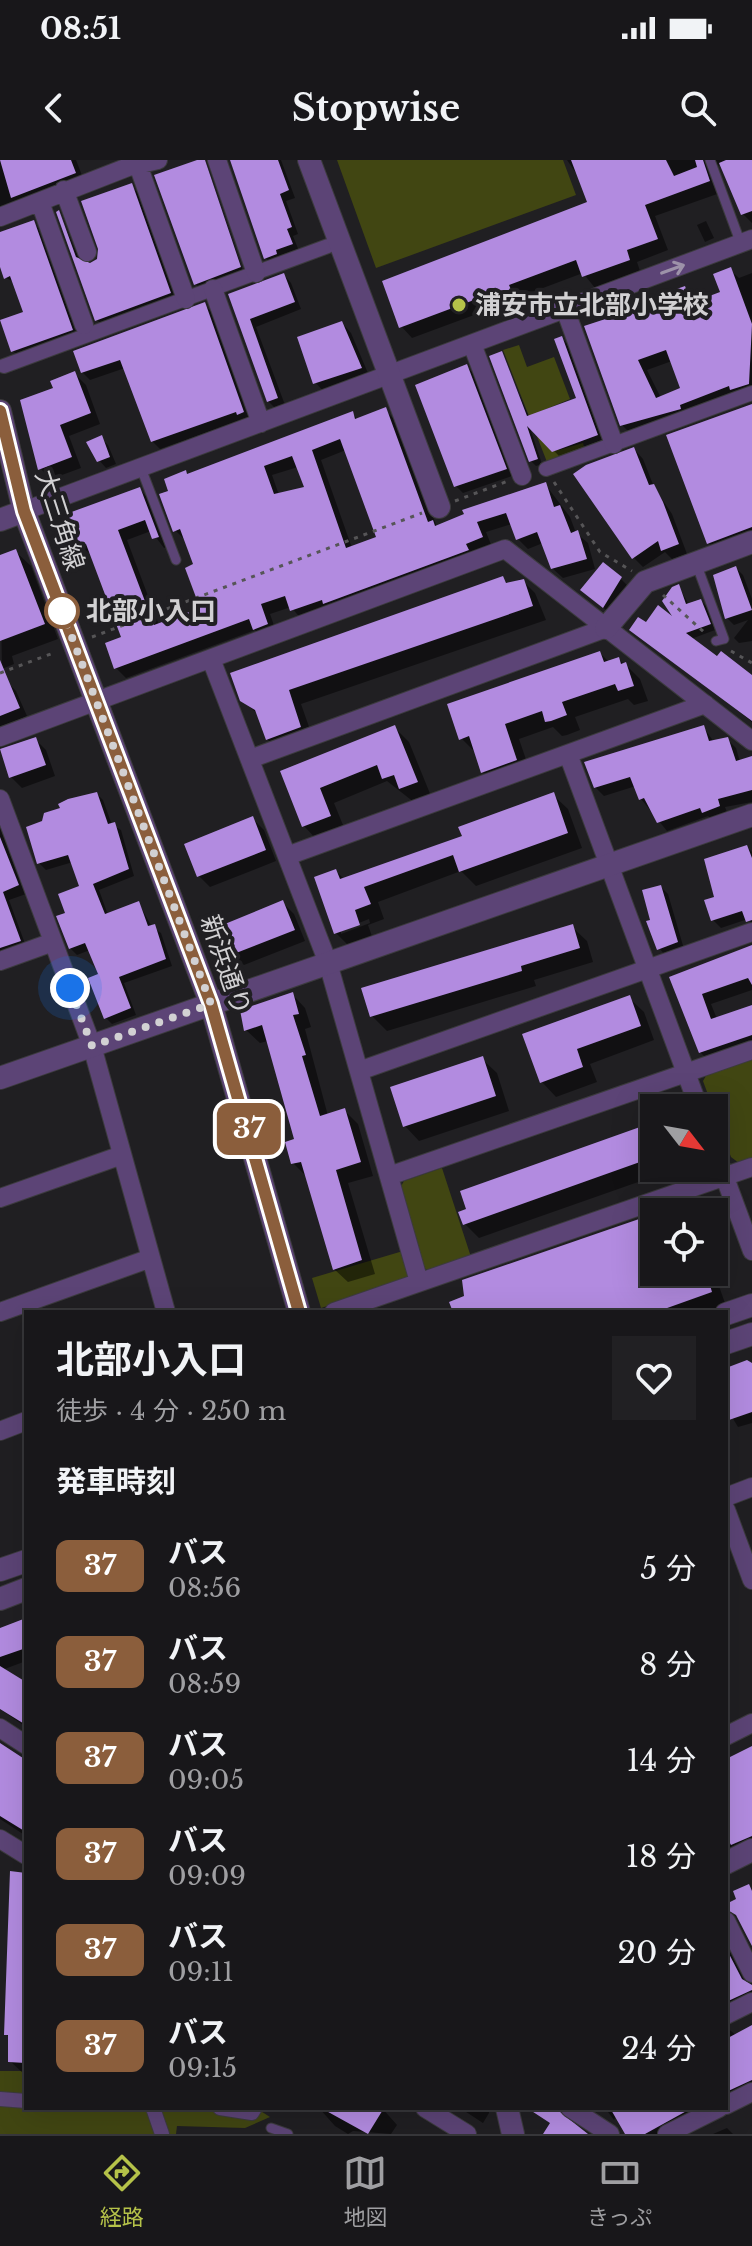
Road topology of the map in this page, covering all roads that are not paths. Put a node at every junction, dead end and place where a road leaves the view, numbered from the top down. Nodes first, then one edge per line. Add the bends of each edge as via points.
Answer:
1 (158, 160) edge
2 (217, 160) edge
3 (309, 160) edge
4 (710, 160) edge
5 (138, 165) junction
6 (64, 190) junction
7 (40, 202) junction
8 (0, 217) edge
9 (746, 241) edge
10 (328, 246) dead end
11 (87, 252) dead end
12 (256, 273) junction
13 (213, 289) junction
14 (186, 299) junction
15 (565, 309) junction
16 (84, 325) dead end
17 (472, 344) junction
18 (4, 366) dead end
19 (390, 375) junction
20 (752, 393) edge
21 (0, 411) edge
22 (261, 423) junction
23 (614, 444) junction
24 (141, 468) junction
25 (546, 469) road end
26 (522, 476) road end
27 (439, 507) road end
28 (24, 511) junction
29 (0, 520) edge
30 (752, 542) edge
31 (176, 560) dead end
32 (696, 563) junction
33 (606, 628) junction
34 (716, 641) road end
35 (74, 644) joint
36 (211, 659) junction
37 (97, 701) junction
38 (705, 704) junction
39 (0, 737) edge
40 (752, 741) edge
41 (568, 754) junction
42 (250, 759) junction
43 (0, 799) edge
44 (752, 815) edge
45 (8, 847) edge
46 (287, 856) junction
47 (610, 865) junction
48 (752, 932) edge
49 (53, 942) junction
50 (0, 961) edge
51 (328, 963) junction
52 (648, 969) junction
53 (211, 1004) junction
54 (92, 1046) junction
55 (752, 1050) edge
56 (359, 1071) junction
57 (686, 1073) junction
58 (0, 1078) edge
59 (694, 1094) edge
60 (122, 1155) junction
61 (752, 1167) edge
62 (389, 1176) junction
63 (728, 1176) edge
64 (710, 1182) edge
65 (727, 1182) edge
66 (0, 1198) edge
67 (752, 1251) edge
68 (151, 1258) junction
69 (419, 1282) junction
70 (752, 1305) edge
71 (165, 1310) edge
72 (298, 1310) edge
73 (340, 1310) edge
74 (0, 1312) edge
75 (728, 1313) edge
76 (752, 1334) edge
77 (728, 1342) edge
78 (24, 1422) edge
79 (0, 1431) edge
80 (752, 1487) edge
81 (728, 1496) edge
82 (728, 1515) edge
83 (24, 1562) edge
84 (0, 1570) edge
85 (752, 1580) edge
86 (24, 1590) edge
87 (0, 1599) edge
88 (752, 1723) edge
89 (0, 1728) edge
90 (728, 1735) edge
91 (24, 1744) edge
92 (0, 1839) edge
93 (752, 1850) edge
94 (24, 1854) edge
95 (728, 1862) edge
96 (728, 1925) edge
97 (752, 1973) edge
98 (752, 2002) edge
99 (728, 2014) edge
100 (752, 2092) edge
101 (0, 2099) edge
102 (24, 2101) edge
103 (728, 2104) edge
104 (154, 2110) edge
105 (233, 2110) edge
106 (254, 2110) edge
107 (428, 2110) edge
108 (507, 2110) edge
109 (573, 2110) edge
110 (715, 2110) edge
111 (271, 2128) dead end
112 (162, 2134) edge
113 (288, 2134) edge
114 (467, 2134) edge
115 (513, 2134) edge
116 (610, 2134) edge
117 (667, 2134) edge

1 - 5 street
2 - 12 street
3 - 19 street
4 - 9 lane
5 - 6 street
5 - 14 street
6 - 7 street
6 - 11 street
7 - 8 street
7 - 16 street
15 -> 9 street
10 - 12 street
12 - 13 street
13 - 14 street
13 - 22 street
14 - 18 street
15 - 17 street
15 - 23 street
17 - 19 street
17 - 26 street
19 - 22 street
19 - 27 street
20 - 23 street
21 - 28 street, 大三角線
22 - 24 street
23 - 25 street
24 - 28 street
24 - 31 lane
28 - 29 street
28 - 35 street, 大三角線
30 - 32 street
32 - 33 street via 647,581
32 - 34 lane via 724,639
33 - 36 street via 505,549
33 - 38 street
33 - 42 street
35 - 37 street, 新浜通り
36 - 37 street
36 - 42 street
37 - 39 street
37 - 53 street, 新浜通り
38 - 40 street
38 - 41 street
41 - 46 street
41 - 47 street
42 - 46 street
43 - 45 street
44 - 47 street
45 - 49 street
46 - 51 street
47 - 51 street
47 - 52 street
48 - 52 street
49 - 50 street
49 - 54 street
51 - 53 street
51 - 56 street
52 - 56 street
52 - 57 street
53 - 54 street
53 - 72 street, 新浜通り
54 - 58 street
54 - 60 street
55 - 57 street
56 - 62 street
57 - 59 street
57 - 62 street
60 - 66 street
60 - 68 street
61 - 63 street
62 - 69 street
64 - 69 street
65 - 67 street
68 - 71 street
68 - 74 street
69 - 73 street
70 - 75 street
76 - 77 street
78 - 79 street
80 - 81 street
82 - 85 street
83 - 84 street
86 - 87 street
88 - 90 street
89 - 91 street
92 - 94 street
93 - 95 street
96 - 97 street
98 - 99 street
100 - 103 street
101 - 102 street
104 - 112 street
105 - 106 street
107 - 114 street
108 - 115 street
109 - 116 street
110 - 117 street
111 - 113 lane

